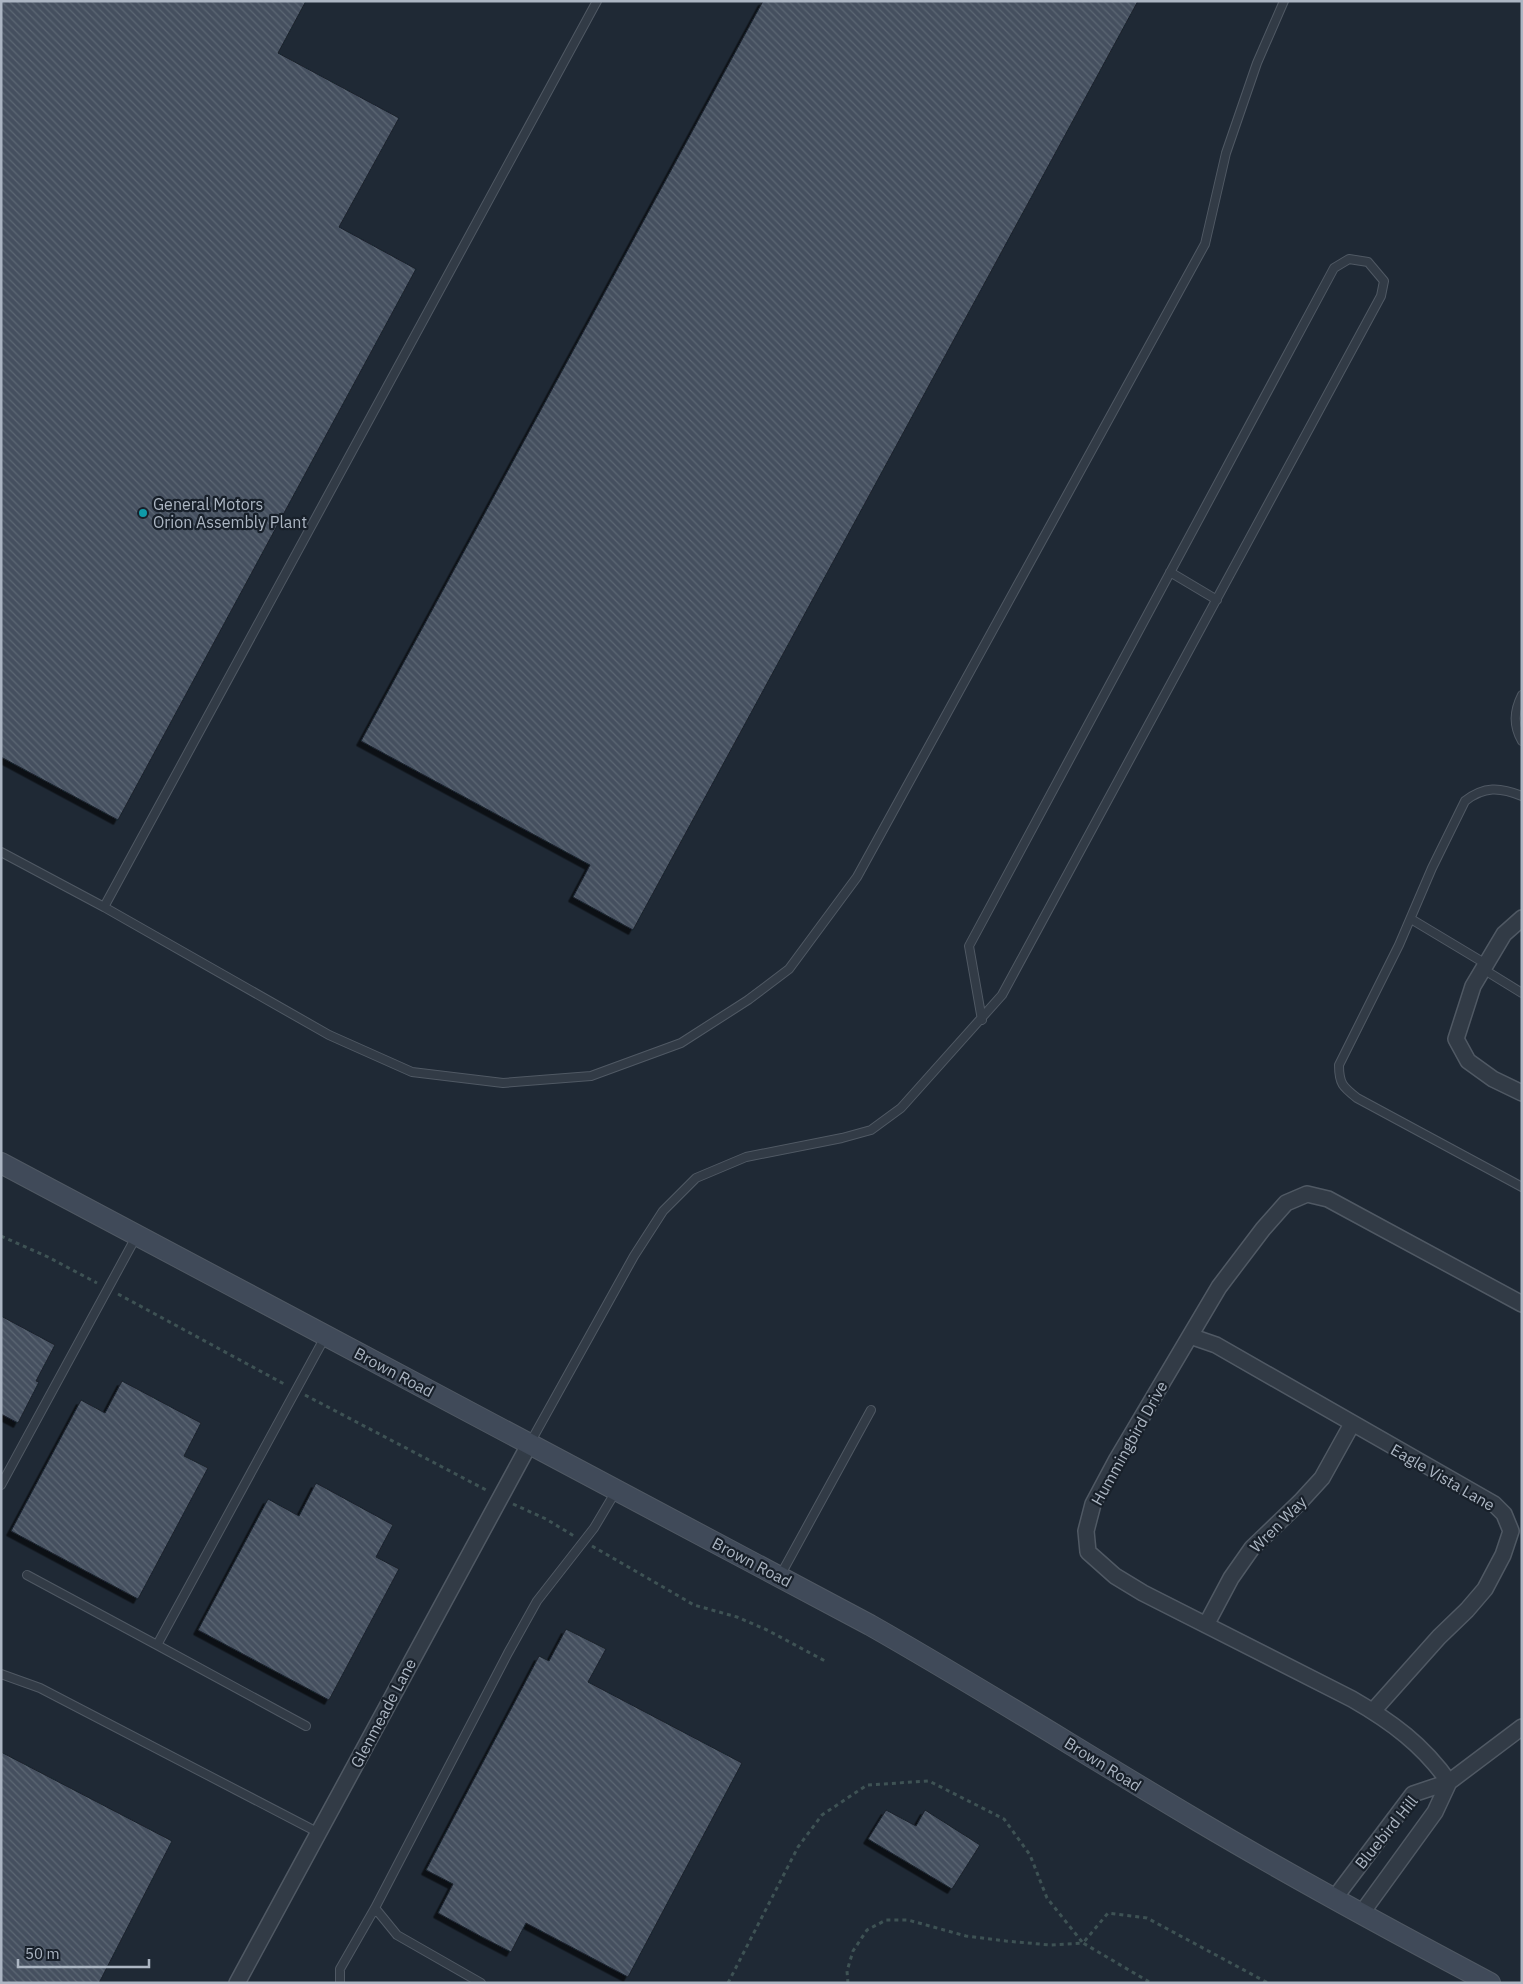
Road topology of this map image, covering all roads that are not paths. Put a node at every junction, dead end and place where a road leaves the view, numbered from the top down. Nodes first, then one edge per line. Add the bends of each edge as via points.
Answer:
1 (597, 1) edge
2 (1284, 1) edge
3 (1170, 572) junction
4 (1217, 600) junction
5 (1522, 695) edge
6 (1522, 741) edge
7 (1522, 796) edge
8 (1, 852) edge
9 (104, 907) junction
10 (1522, 918) edge
11 (1411, 919) junction
12 (1485, 967) junction
13 (1522, 994) edge
14 (982, 1020) junction
15 (1522, 1093) edge
16 (2, 1165) edge
17 (1522, 1187) edge
18 (137, 1235) junction
19 (1522, 1304) edge
20 (326, 1336) junction
21 (1190, 1336) junction
22 (871, 1410) dead end
23 (1352, 1424) junction
24 (530, 1443) junction
25 (1, 1485) edge
26 (617, 1489) junction
27 (27, 1575) dead end
28 (780, 1576) junction
29 (1206, 1625) junction
30 (157, 1645) junction
31 (1, 1674) edge
32 (1373, 1711) junction
33 (306, 1726) dead end
34 (1522, 1727) edge
35 (1449, 1782) junction
36 (319, 1833) junction
37 (1334, 1899) junction
38 (376, 1908) junction
39 (1361, 1914) junction
40 (237, 1983) edge
41 (340, 1983) edge
42 (481, 1983) edge
43 (1490, 1983) edge

1 - 9 lane
2 - 9 lane via 1257,63 1226,153 1205,244 857,877 789,970 681,1043 591,1076 503,1083 412,1072 329,1035
3 - 4 lane
3 - 4 lane via 1334,268 1349,259 1368,262 1384,281 1381,296
3 - 14 lane via 969,946
4 - 14 lane via 1002,995
5 - 6 lane via 1515,714 1517,733
7 - 11 lane via 1501,789 1484,789 1465,801
8 - 9 lane
10 - 12 street via 1504,934
11 - 12 lane
11 - 17 lane via 1339,1065 1339,1078 1344,1088 1357,1098
12 - 13 lane
12 - 15 street via 1473,986 1456,1039 1468,1061
14 - 24 lane via 901,1108 871,1130 746,1157 696,1178 663,1211 634,1256
16 - 18 main road, Brown Road
18 - 20 main road, Brown Road
18 - 25 lane
19 - 21 street, Hummingbird Drive via 1328,1199 1306,1194 1286,1203 1263,1228 1219,1287
20 - 24 main road, Brown Road
20 - 30 lane
21 - 23 street, Eagle Vista Lane via 1216,1345
21 - 29 street, Hummingbird Drive via 1117,1459 1093,1504 1086,1531 1088,1552 1115,1576
22 - 28 lane
23 - 29 street, Wren Way via 1322,1478 1252,1548 1231,1578
23 - 32 street, Eagle Vista Lane via 1494,1504 1504,1514 1511,1531 1503,1555 1485,1589
24 - 26 main road, Brown Road
24 - 36 street, Glenmeade Lane
26 - 28 main road, Brown Road
26 - 38 lane via 594,1528 537,1601
27 - 30 lane
28 - 37 main road, Brown Road via 960,1676 1183,1812
29 - 32 street, Hummingbird Drive
30 - 33 lane
31 - 36 lane via 40,1688
32 - 35 street, Hummingbird Drive via 1434,1760
34 - 35 street, Bluebird Hill
35 - 37 street, Bluebird Hill via 1413,1794
35 - 39 street, Bluebird Hill via 1435,1812
36 - 40 street, Glenmeade Lane
37 - 39 main road, Brown Road
38 - 41 lane via 340,1969
38 - 42 lane via 397,1935
39 - 43 main road, Brown Road

